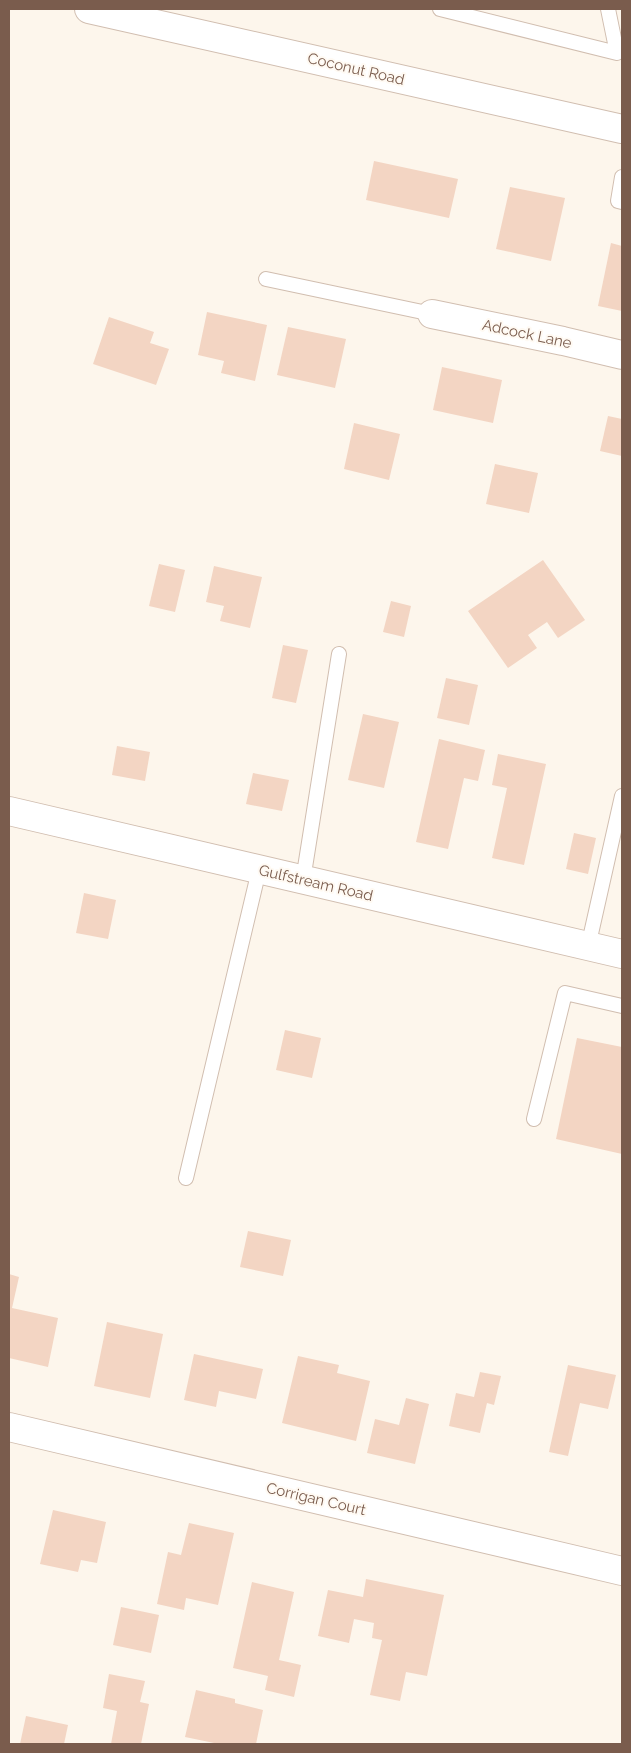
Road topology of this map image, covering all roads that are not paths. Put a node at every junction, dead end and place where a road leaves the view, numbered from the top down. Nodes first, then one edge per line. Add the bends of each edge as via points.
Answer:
1 (89, 9) edge
2 (440, 9) edge
3 (608, 9) edge
4 (622, 130) edge
5 (622, 177) edge
6 (622, 202) edge
7 (266, 279) dead end
8 (432, 314) joint
9 (622, 355) edge
10 (339, 654) dead end
11 (622, 796) edge
12 (9, 812) edge
13 (259, 870) junction
14 (303, 880) junction
15 (588, 946) junction
16 (622, 954) edge
17 (622, 1006) edge
18 (534, 1119) dead end
19 (186, 1178) dead end
20 (9, 1427) edge
21 (622, 1571) edge

1 - 4 street, Coconut Road
2 - 3 lane via 617,53
5 - 6 lane via 618,201
7 - 8 lane
8 - 9 street, Adcock Lane
10 - 14 lane
11 - 15 lane
12 - 13 street, Gulfstream Road
13 - 14 street, Gulfstream Road
13 - 19 lane
14 - 15 street, Gulfstream Road
15 - 16 street, Gulfstream Road
17 - 18 lane via 565,993
20 - 21 street, Corrigan Court

